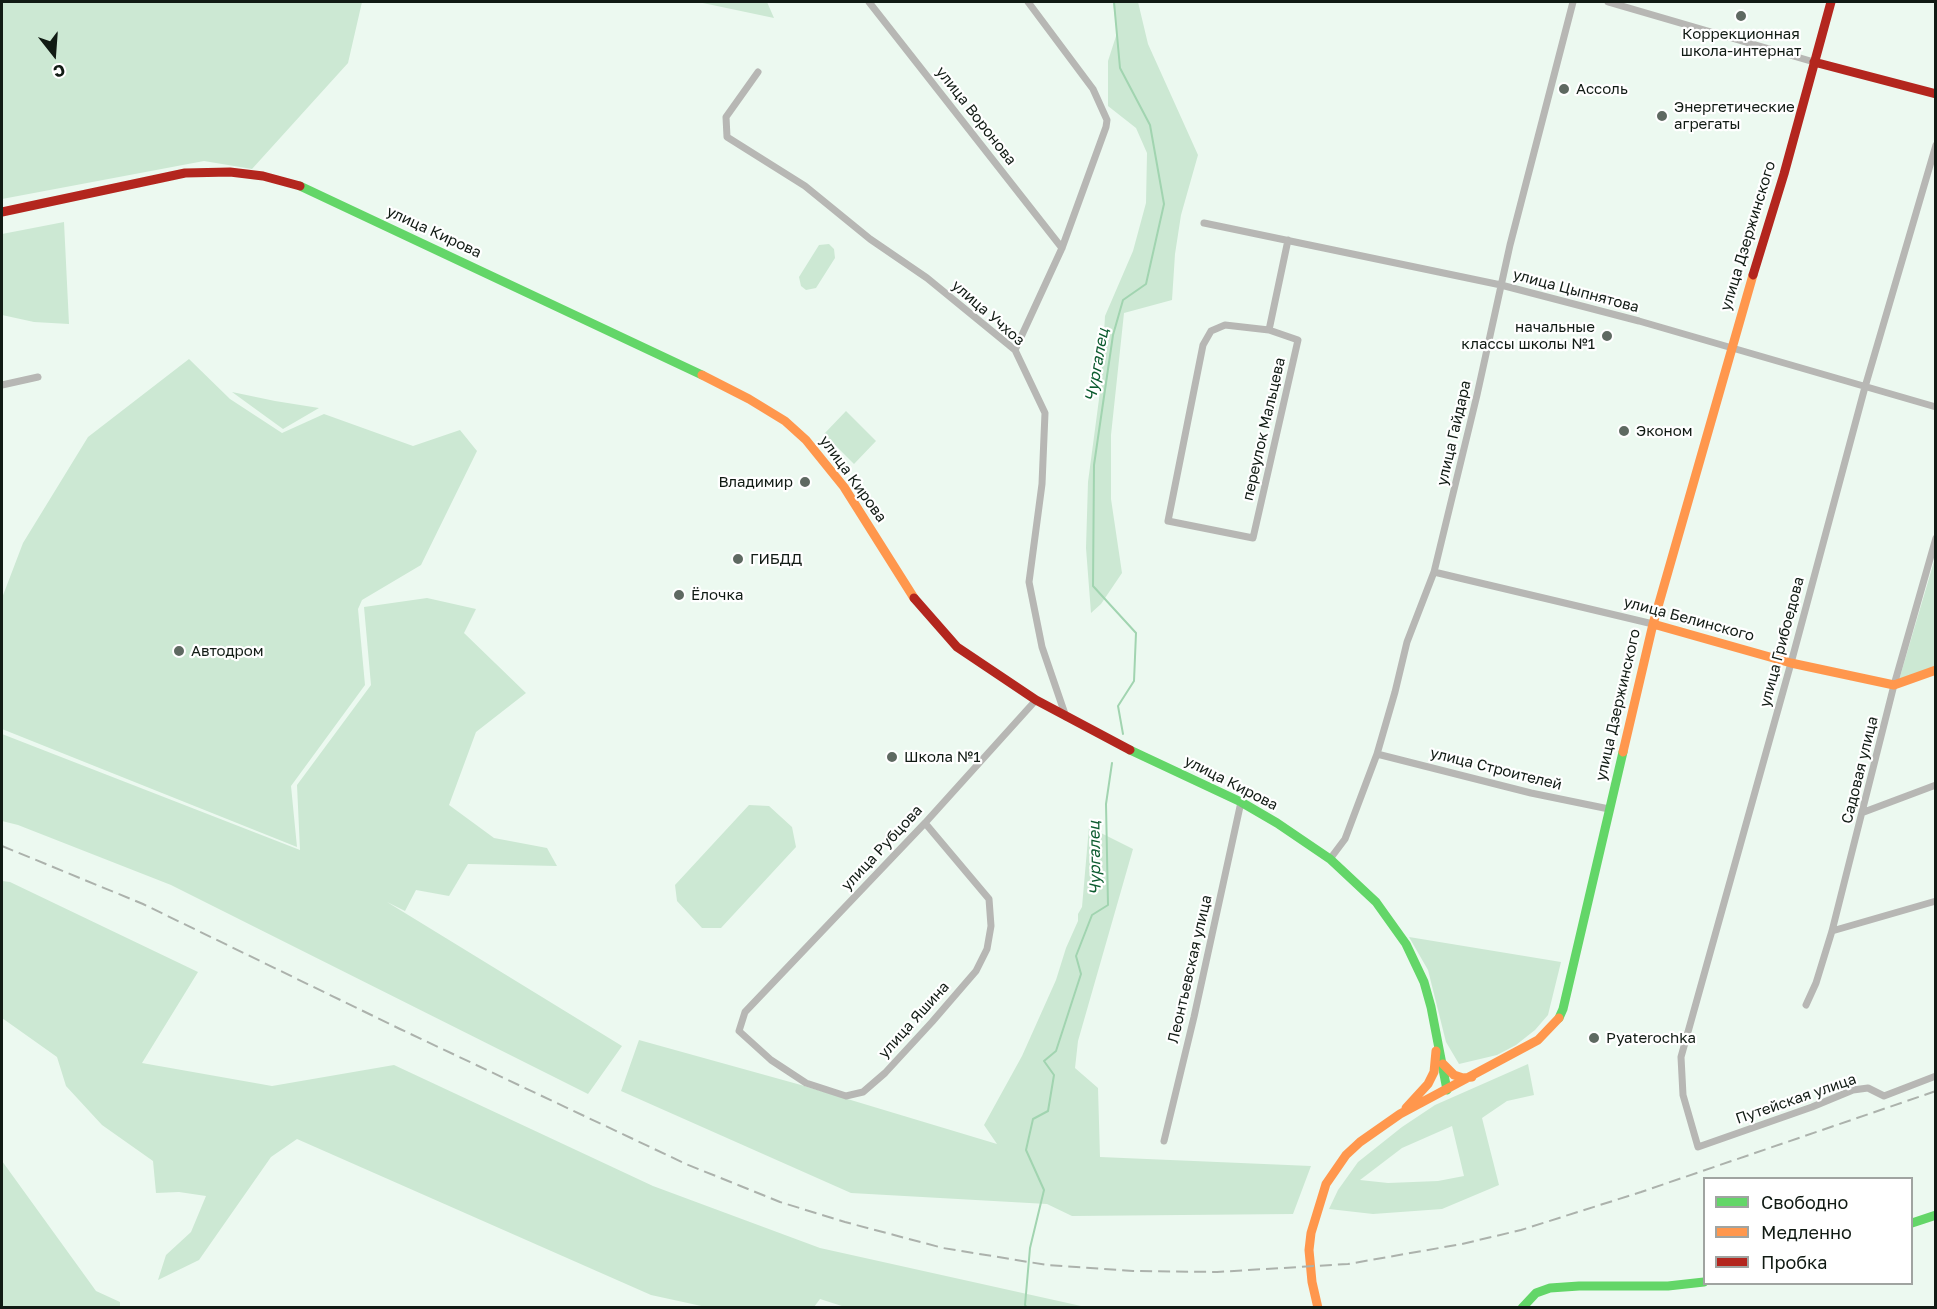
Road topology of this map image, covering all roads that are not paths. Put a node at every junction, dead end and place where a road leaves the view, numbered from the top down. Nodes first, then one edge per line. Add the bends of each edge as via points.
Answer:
1 (869, 2) edge
2 (1028, 2) edge
3 (1573, 2) edge
4 (1608, 2) edge
5 (1831, 2) edge
6 (1814, 62) junction
7 (758, 72) dead end
8 (1935, 94) edge
9 (1935, 145) edge
10 (2, 212) edge
11 (1204, 223) dead end
12 (1288, 240) junction
13 (1062, 248) junction
14 (1501, 285) junction
15 (1269, 330) junction
16 (1731, 348) junction
17 (1015, 350) junction
18 (38, 377) dead end
19 (2, 385) edge
20 (1864, 387) junction
21 (1935, 407) edge
22 (1935, 538) edge
23 (1434, 572) junction
24 (1653, 624) junction
25 (1791, 663) junction
26 (1935, 670) edge
27 (1894, 685) junction
28 (1036, 700) junction
29 (1066, 717) junction
30 (1377, 754) junction
31 (1935, 785) edge
32 (1241, 802) junction
33 (1609, 809) junction
34 (1864, 812) junction
35 (925, 823) junction
36 (1330, 859) junction
37 (1935, 901) edge
38 (1833, 931) junction
39 (1806, 1005) dead end
40 (745, 1012) joint
41 (1436, 1036) junction
42 (1441, 1060) junction
43 (1474, 1076) junction
44 (1935, 1076) edge
45 (1448, 1090) junction
46 (1400, 1114) junction
47 (1164, 1141) dead end
48 (1698, 1148) joint
49 (1935, 1215) edge
50 (1913, 1222) edge
51 (1703, 1282) edge
52 (1318, 1308) edge
53 (1522, 1308) edge

1 - 13 street, улица Воронова
2 - 13 street via 1093,89 1106,114 1106,127
3 - 14 street, улица Гайдара
4 - 6 street
5 - 6 main road, улица Дзержинского
6 - 8 main road
6 - 16 main road, улица Дзержинского
7 - 17 street, улица Учхоз via 726,117 727,137 805,186
9 - 20 street, улица Грибоедова
10 - 28 main road, улица Кирова via 185,173 263,176 293,183 336,202 689,368 750,399 806,440 844,487 913,596 939,628 957,647
11 - 12 street, улица Цыпнятова
12 - 14 street, улица Цыпнятова
12 - 15 street
13 - 17 street
14 - 16 street, улица Цыпнятова
14 - 23 street, улица Гайдара
15 - 15 street, переулок Мальцева via 1225,325 1211,331 1203,345 1168,521 1253,538 1298,340
16 - 20 street, улица Цыпнятова
16 - 24 main road, улица Дзержинского
17 - 29 street, улица Учхоз via 1045,412 1042,484 1029,582 1042,646
18 - 19 street
20 - 21 street, улица Цыпнятова
20 - 25 street, улица Грибоедова
22 - 27 street, Садовая улица
23 - 24 street, улица Белинского
23 - 30 street, улица Гайдара via 1407,642
24 - 25 main road, улица Белинского
24 - 33 main road, улица Дзержинского
25 - 27 main road, улица Белинского
25 - 48 street, улица Грибоедова via 1681,1057 1683,1095
26 - 27 main road
27 - 34 street, Садовая улица
28 - 29 main road, улица Кирова
28 - 35 street, улица Рубцова
29 - 32 main road, улица Кирова
30 - 33 street, улица Строителей
30 - 36 street, улица Гайдара via 1346,839
31 - 34 street
32 - 36 main road, улица Кирова
32 - 47 street, Леонтьевская улица
33 - 43 main road, улица Дзержинского via 1558,1019 1538,1040
34 - 38 street, Садовая улица
35 - 40 street, улица Рубцова
35 - 40 street, улица Яшина via 989,899 991,926 987,949 976,971 885,1073 863,1092 846,1096 806,1083 771,1060 739,1031
36 - 41 main road, улица Кирова via 1376,902 1406,944 1424,982
37 - 38 street
38 - 39 street, Садовая улица
41 - 42 main road, улица Кирова
41 - 46 main road via 1431,1078
42 - 43 main road via 1454,1075
42 - 45 main road, улица Кирова
43 - 45 main road, улица Дзержинского
44 - 48 street, Путейская улица via 1884,1096 1868,1088 1853,1090
45 - 46 main road, улица Дзержинского
46 - 52 main road, улица Дзержинского via 1346,1155 1326,1184 1315,1215 1309,1251
49 - 50 main road
51 - 53 main road via 1551,1288 1536,1293

